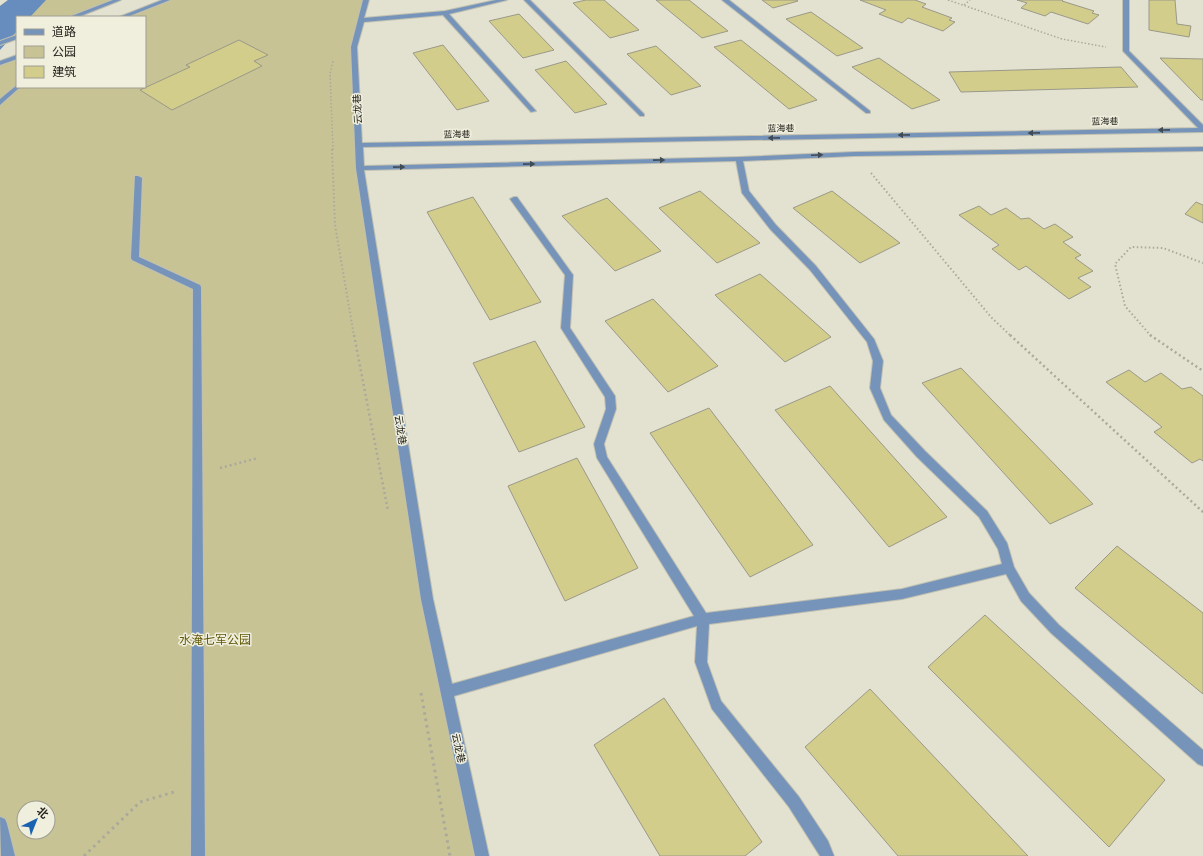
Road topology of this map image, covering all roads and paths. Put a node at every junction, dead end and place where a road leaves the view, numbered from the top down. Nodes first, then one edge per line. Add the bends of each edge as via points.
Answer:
1 (118, 0) edge
2 (167, 0) edge
3 (366, 0) edge
4 (504, 0) edge
5 (527, 0) edge
6 (725, 0) edge
7 (948, 0) edge
8 (970, 0) edge
9 (1126, 0) edge
10 (964, 6) junction
11 (444, 13) junction
12 (75, 16) edge
13 (125, 16) edge
14 (361, 20) junction
15 (16, 37) edge
16 (0, 43) edge
17 (1126, 51) junction
18 (16, 57) edge
19 (0, 63) edge
20 (16, 88) edge
21 (0, 103) edge
22 (533, 111) dead end
23 (868, 112) dead end
24 (642, 115) dead end
25 (1203, 129) edge
26 (359, 146) junction
27 (1203, 149) edge
28 (854, 154) junction
29 (739, 158) junction
30 (360, 168) junction
31 (138, 178) dead end
32 (514, 199) dead end
33 (1203, 263) edge
34 (1203, 370) edge
35 (258, 458) dead end
36 (197, 473) junction
37 (1203, 512) edge
38 (1008, 568) junction
39 (703, 619) junction
40 (447, 692) junction
41 (1203, 760) edge
42 (198, 785) junction
43 (0, 824) edge
44 (8, 856) edge
45 (84, 856) edge
46 (198, 856) edge
47 (482, 856) edge
48 (827, 856) edge

1 - 12 street
2 - 13 street
3 - 14 street, 云龙巷
4 - 11 street
5 - 24 street
6 - 23 street
7 - 10 path
8 - 10 path
9 - 17 street
10 - 17 path via 1062,40
11 - 14 street
11 - 22 street
14 - 26 street, 云龙巷 via 354,47
15 - 16 street
17 - 25 street
18 - 19 street
20 - 21 street
25 -> 26 street, 蓝海巷
26 - 30 street, 云龙巷
27 - 28 street
29 -> 28 street
28 - 37 path via 991,317
30 -> 29 street
29 - 38 street via 745,191 773,227 813,268 871,341 878,361 875,388 886,416 983,514 1003,546
30 - 40 street, 云龙巷 via 427,600
31 - 36 street via 134,258 197,287
32 - 39 street via 569,275 566,328 610,396 611,409 599,444 602,458
33 - 34 path via 1163,248 1131,246 1115,264 1125,306 1150,335
35 - 36 path
36 - 42 street
38 - 39 street via 902,594
38 - 41 street via 1025,596 1055,629
39 - 40 street
39 - 48 street via 701,662 716,705 794,802
40 - 47 street, 云龙巷
42 - 45 path via 140,802
42 - 46 street
43 - 44 street

